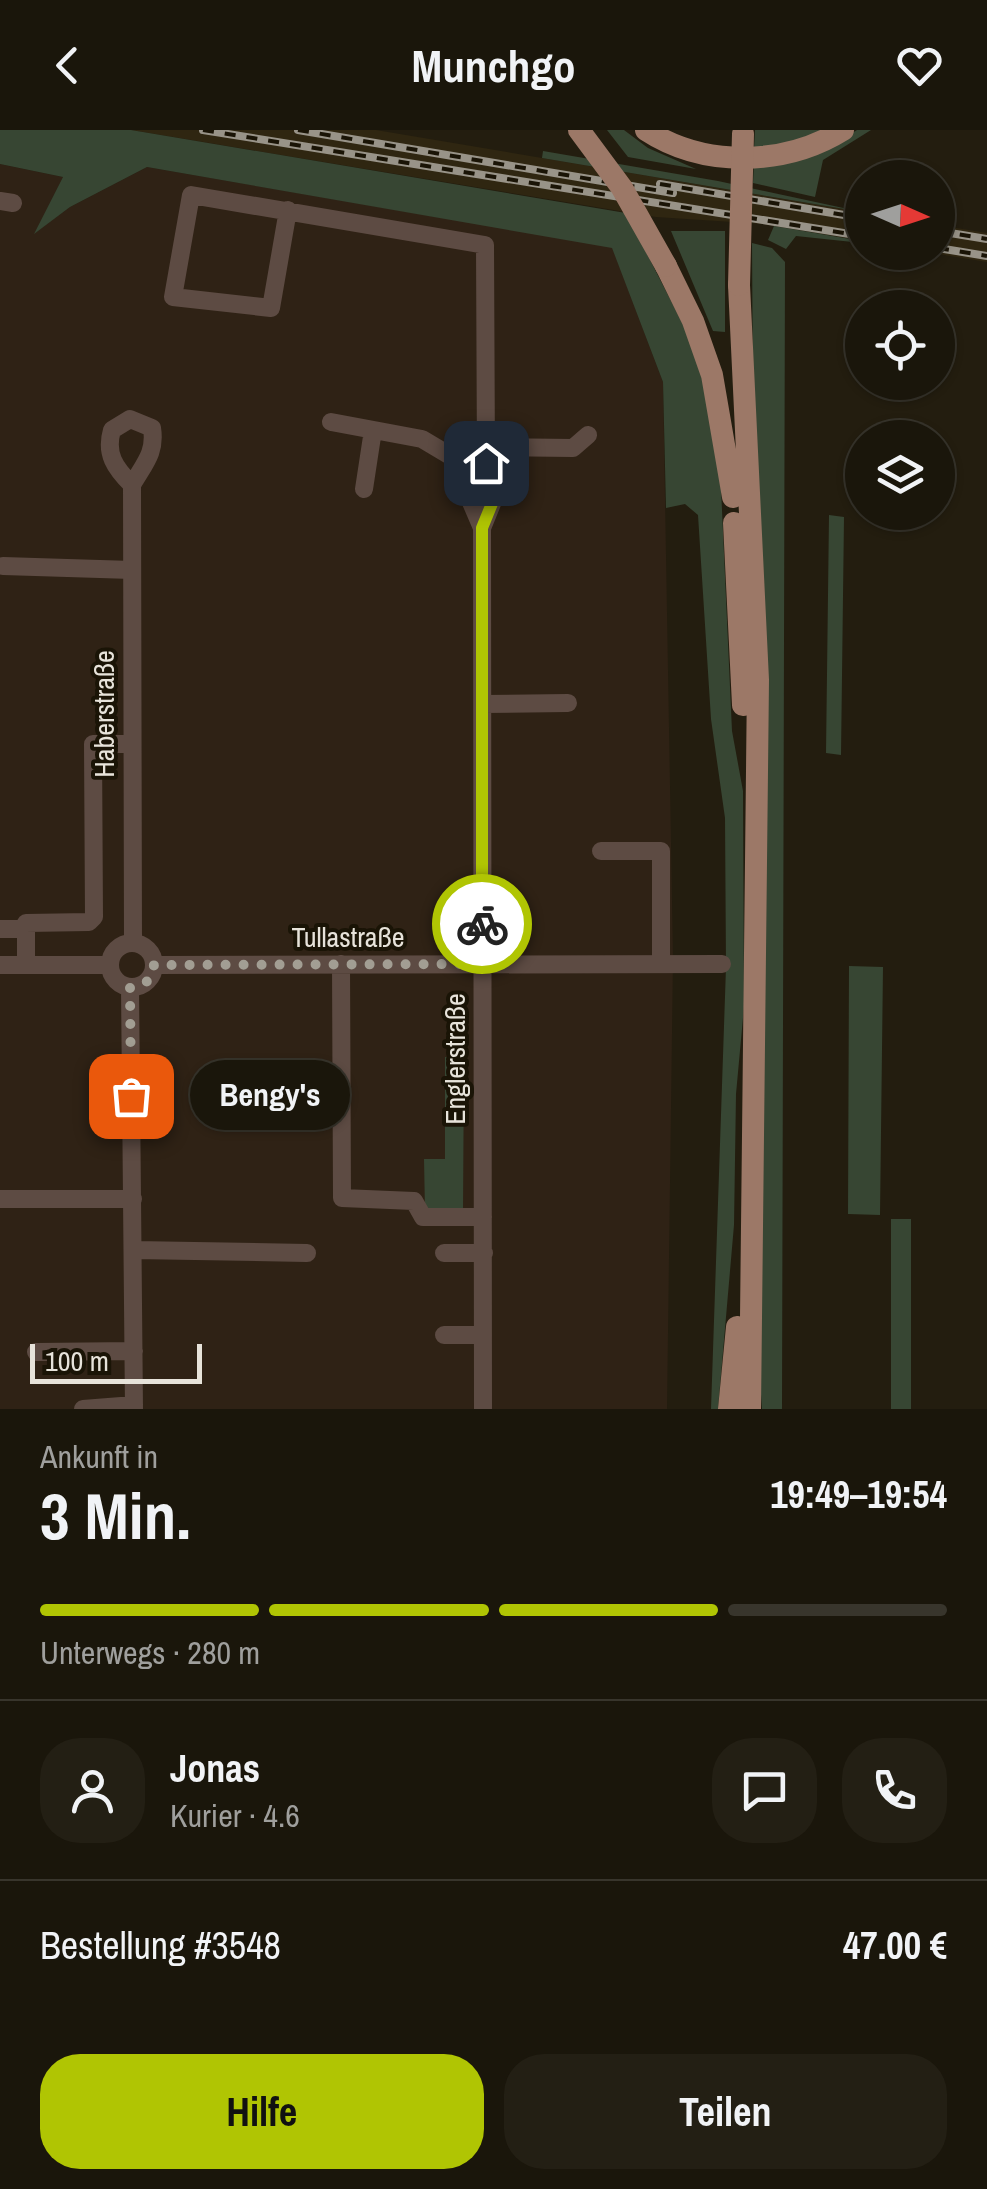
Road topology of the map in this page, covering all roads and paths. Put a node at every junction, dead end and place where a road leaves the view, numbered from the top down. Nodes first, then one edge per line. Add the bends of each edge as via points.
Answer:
1 (580, 130) edge
2 (646, 130) edge
3 (670, 130) edge
4 (844, 130) edge
5 (743, 132) edge
6 (728, 156) junction
7 (288, 210) junction
8 (739, 333) junction
9 (331, 422) dead end
10 (373, 430) junction
11 (588, 435) dead end
12 (477, 465) junction
13 (132, 485) dead end
14 (364, 489) dead end
15 (733, 496) junction
16 (482, 528) junction
17 (2, 566) dead end
18 (132, 570) junction
19 (568, 703) dead end
20 (483, 704) junction
21 (132, 744) junction
22 (754, 803) junction
23 (601, 851) dead end
24 (0, 929) edge
25 (26, 929) junction
26 (133, 943) junction
27 (340, 964) junction
28 (482, 964) junction
29 (660, 964) junction
30 (722, 964) dead end
31 (0, 965) edge
32 (26, 965) junction
33 (154, 965) junction
34 (110, 966) junction
35 (130, 988) junction
36 (0, 1199) edge
37 (133, 1199) junction
38 (483, 1217) junction
39 (134, 1250) junction
40 (307, 1253) dead end
41 (444, 1253) dead end
42 (484, 1253) junction
43 (751, 1256) junction
44 (444, 1336) dead end
45 (483, 1336) junction
46 (134, 1351) junction
47 (36, 1352) dead end
48 (134, 1407) edge
49 (83, 1409) edge
50 (482, 1409) edge
51 (729, 1409) edge
52 (750, 1409) edge

1 - 15 main road, bridge via 622,188 694,321 712,375
2 - 6 main road via 693,153
3 - 6 main road
4 - 6 main road via 787,154
5 - 8 main road, bridge
7 - 7 street via 191,196 173,297 271,308
7 - 12 street via 485,245
8 - 15 main road
8 - 22 main road via 757,642
9 - 10 street
10 - 12 street via 422,440
10 - 14 street
11 - 12 street via 573,448 496,448
12 - 16 street, Englerstraße via 462,478 462,489
12 - 16 street, Englerstraße via 500,472 502,488
13 - 18 street, Haberstraße
15 - 22 main road via 743,723
16 - 20 street, Englerstraße
17 - 18 street
18 - 21 street, Haberstraße
19 - 20 street
20 - 28 street, Englerstraße
21 - 25 street via 94,744 94,917 26,923
21 - 26 street, Haberstraße
22 - 43 main road
23 - 29 street via 661,851
24 - 25 street
25 - 32 street
26 - 33 street via 149,951
26 - 34 street via 116,950
27 - 28 street, Tullastraße
27 - 33 street, Tullastraße
27 - 38 street via 342,1198 414,1200 423,1216
28 - 29 street, Tullastraße
28 - 38 street, Englerstraße
29 - 30 street, Tullastraße
31 - 32 street
32 - 34 street
33 - 35 street via 148,981
34 - 35 street via 115,980
35 - 37 street
36 - 37 street
37 - 39 street
38 - 42 street, Englerstraße
39 - 40 street
39 - 46 street
41 - 42 street
42 - 45 street, Englerstraße
43 - 51 main road via 740,1280
43 - 52 main road
44 - 45 street
45 - 50 street, Englerstraße
46 - 47 street
46 - 48 street
48 - 49 street

